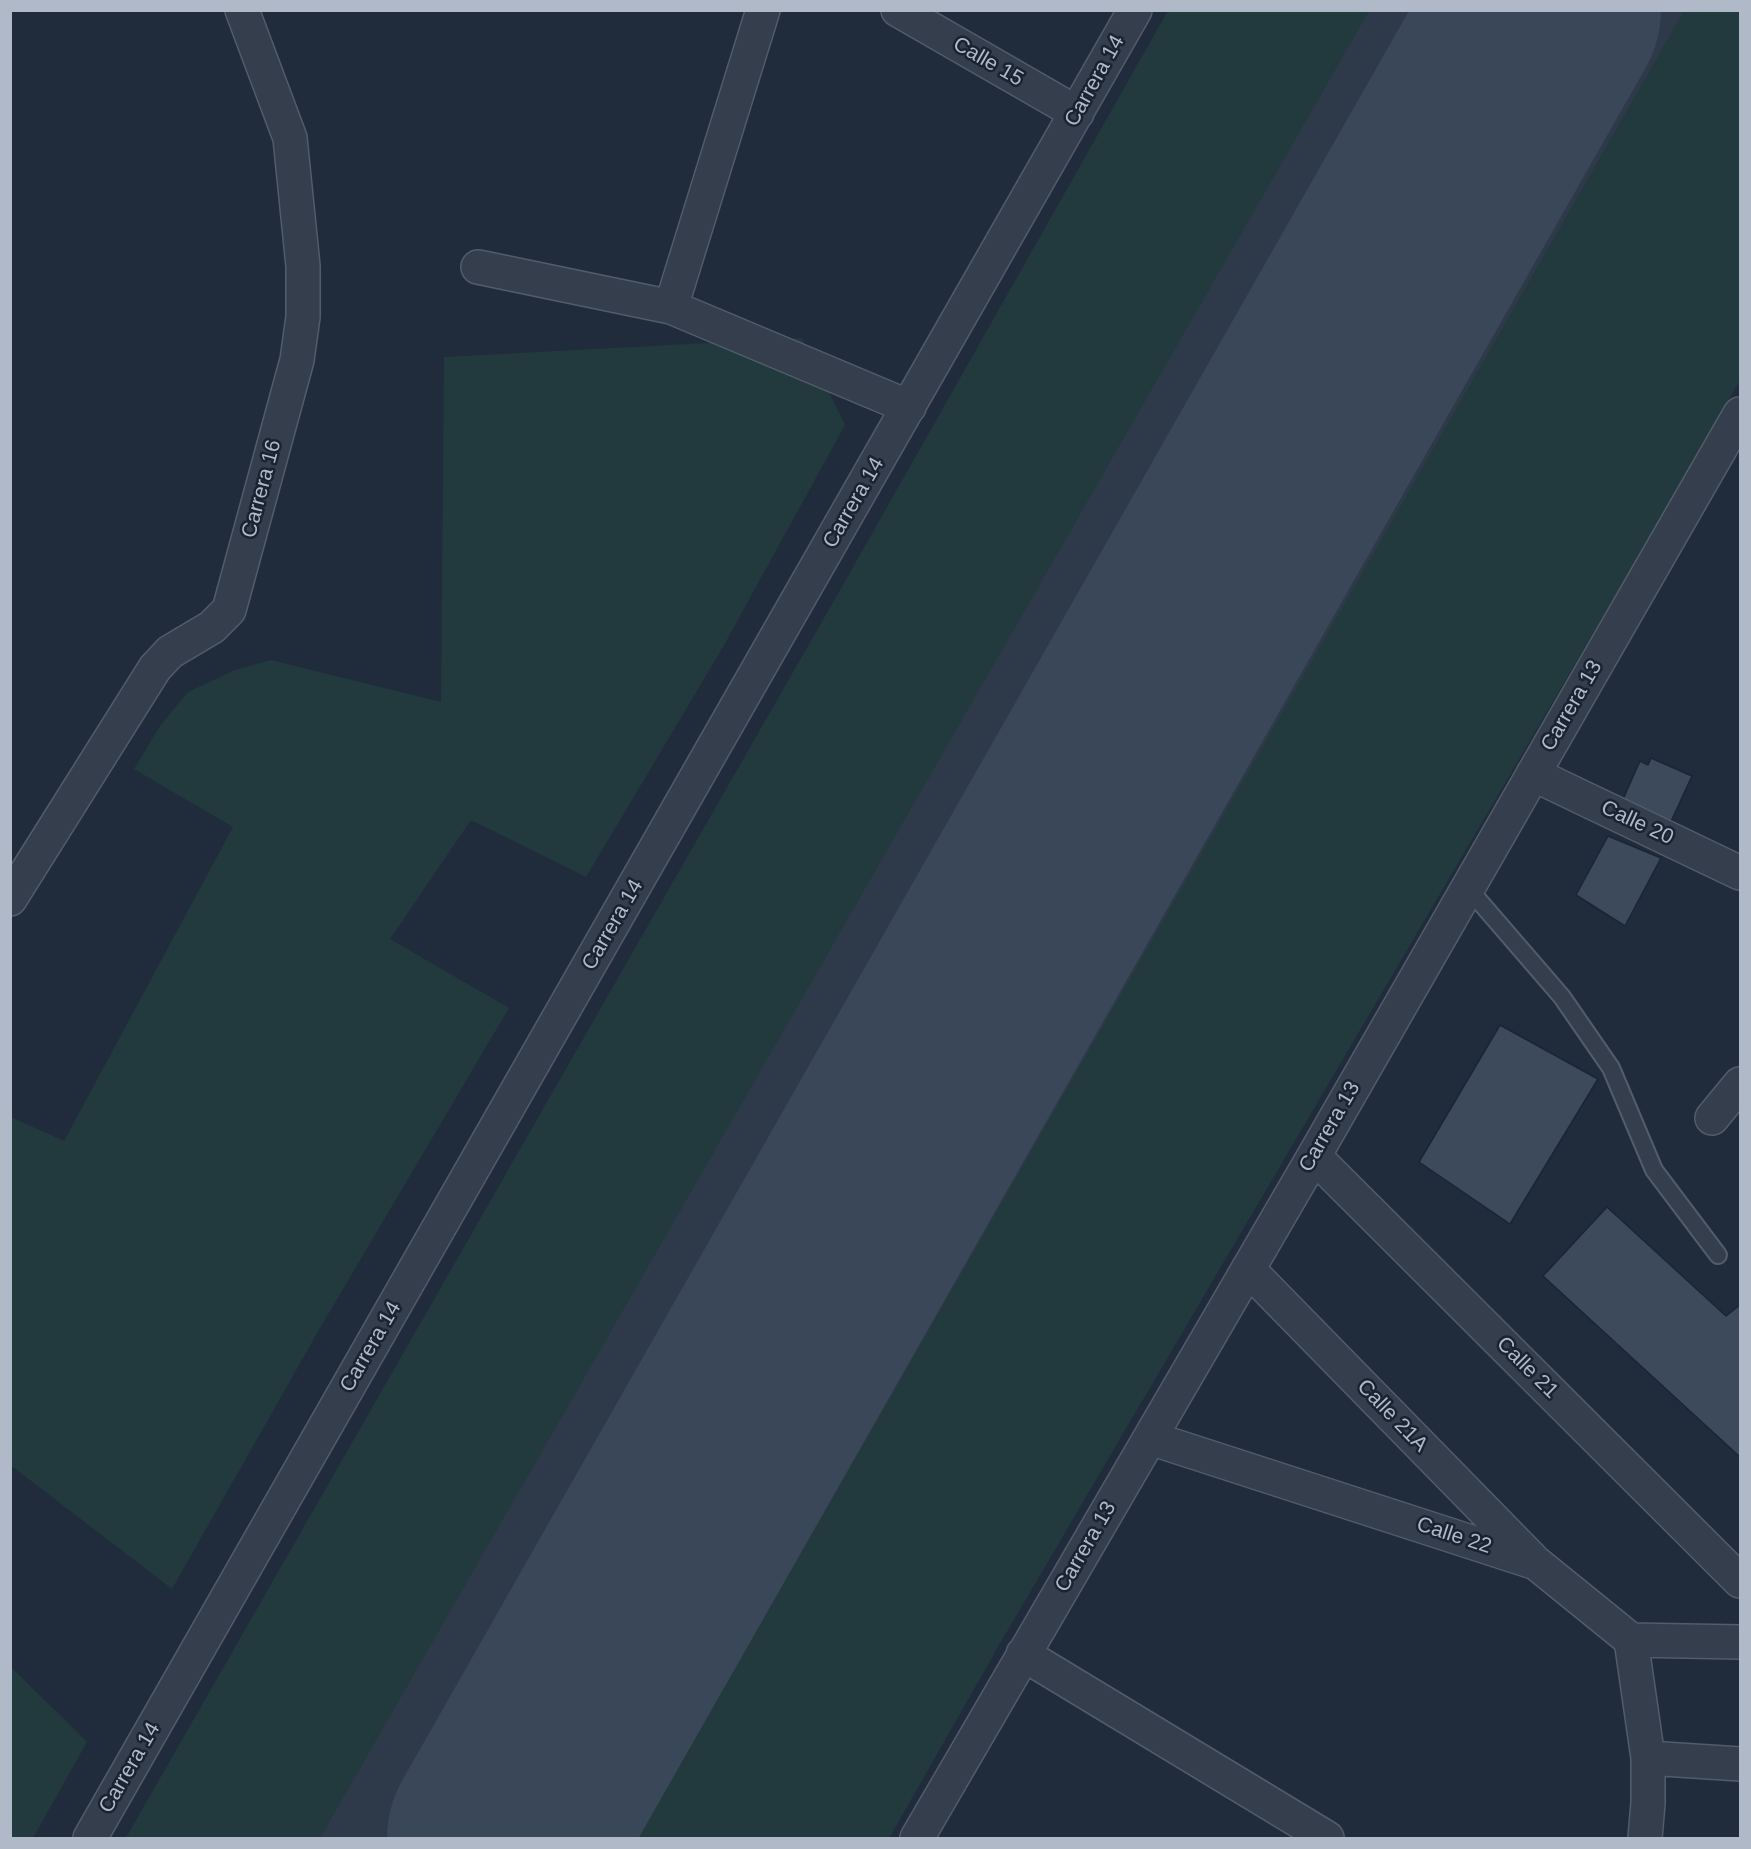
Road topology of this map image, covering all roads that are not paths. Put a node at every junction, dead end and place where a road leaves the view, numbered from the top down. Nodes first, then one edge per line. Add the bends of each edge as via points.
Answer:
1 (242, 10) edge
2 (763, 10) edge
3 (898, 10) edge
4 (1135, 10) edge
5 (1077, 113) junction
6 (478, 267) dead end
7 (671, 307) junction
8 (909, 407) junction
9 (1740, 414) edge
10 (1533, 774) junction
11 (1740, 873) edge
12 (1468, 888) junction
13 (10, 899) edge
14 (1740, 1084) edge
15 (1712, 1118) dead end
16 (1314, 1156) junction
17 (1718, 1255) dead end
18 (1248, 1269) junction
19 (1150, 1438) junction
20 (1536, 1563) junction
21 (1740, 1581) edge
22 (1631, 1640) junction
23 (1740, 1642) edge
24 (1023, 1654) junction
25 (1648, 1758) junction
26 (1740, 1764) edge
27 (90, 1839) edge
28 (917, 1839) edge
29 (1327, 1839) edge
30 (1645, 1839) edge

1 - 13 street, Carrera 16 via 290,138 303,266 303,317 297,360 229,610 212,627 170,652 155,668
2 - 7 street
3 - 5 street, Calle 15
4 - 5 street, Carrera 14
5 - 8 street, Carrera 14
6 - 7 street
7 - 8 street
8 - 27 street, Carrera 14
9 - 10 street, Carrera 13
10 - 11 street, Calle 20
10 - 12 street, Carrera 13
12 - 16 street, Carrera 13
12 - 17 lane via 1562,997 1611,1068 1654,1170
14 - 15 street
16 - 18 street, Carrera 13
16 - 21 street, Calle 21
18 - 19 street, Carrera 13
18 - 20 street, Calle 21A
19 - 20 street, Calle 22
19 - 24 street, Carrera 13
20 - 22 street, Calle 22
22 - 23 street
22 - 25 street
24 - 28 street, Carrera 13
24 - 29 street
25 - 26 street
25 - 30 street

